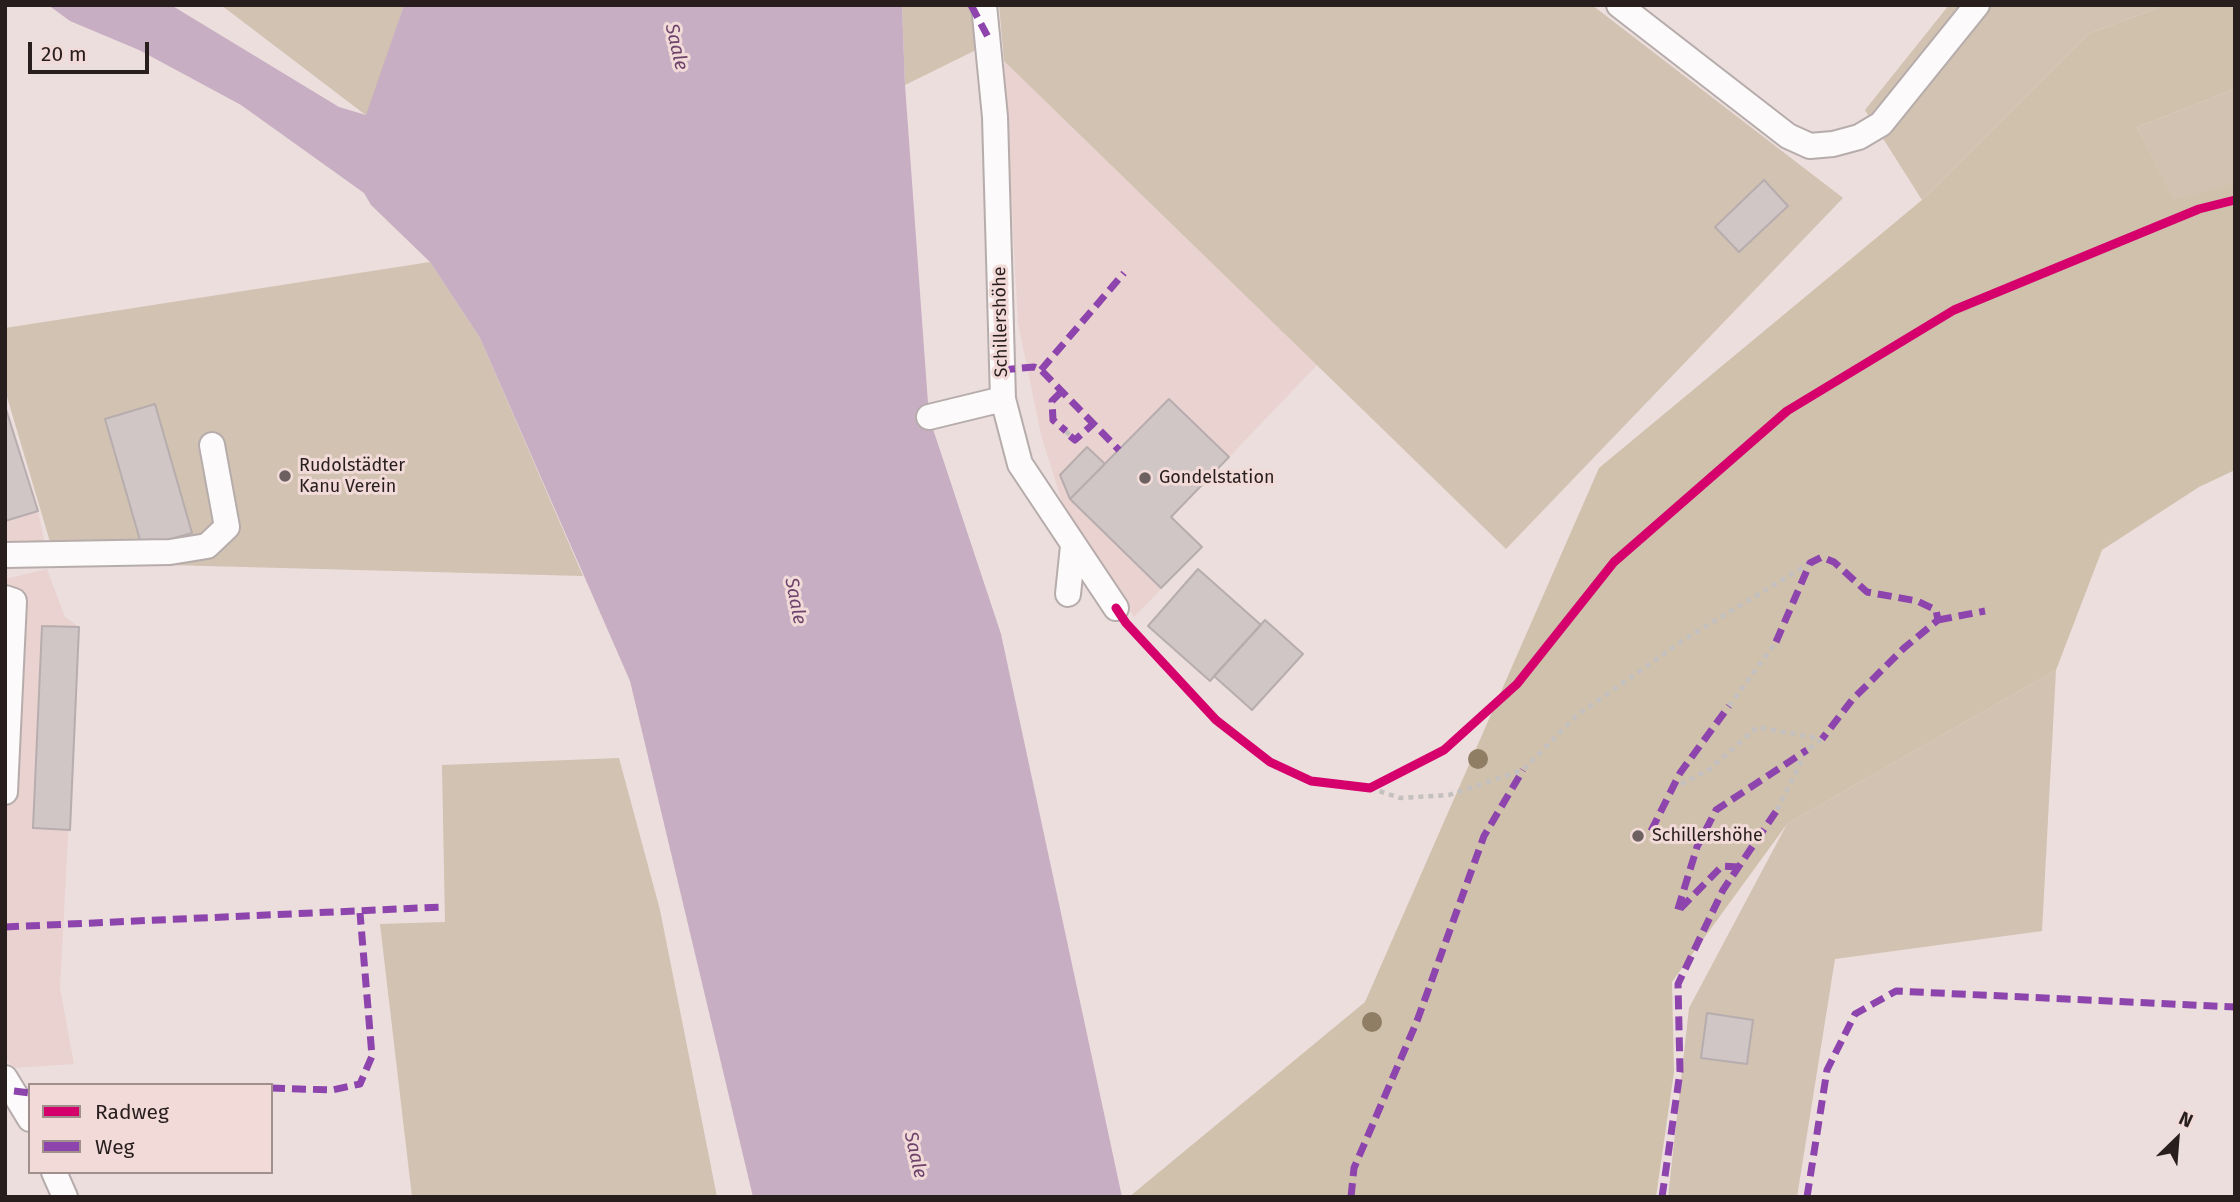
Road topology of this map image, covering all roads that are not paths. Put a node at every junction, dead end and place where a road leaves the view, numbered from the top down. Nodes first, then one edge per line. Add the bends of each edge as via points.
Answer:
1 (984, 5) edge
2 (1619, 5) edge
3 (1977, 5) edge
4 (1003, 399) junction
5 (929, 418) dead end
6 (212, 446) dead end
7 (1073, 546) junction
8 (5, 555) edge
9 (1069, 594) dead end
10 (5, 598) edge
11 (1116, 608) dead end
12 (7, 713) edge
13 (5, 792) edge
14 (5, 1078) edge
15 (28, 1116) edge
16 (55, 1174) edge
17 (65, 1197) edge

1 - 4 lane, Schillershöhe via 995,117
2 - 3 lane via 1788,136 1810,146 1859,137 1881,124
4 - 5 lane
4 - 7 lane, Schillershöhe via 1020,464
6 - 8 lane via 227,527 207,546 170,552
7 - 9 lane
7 - 11 lane, Schillershöhe
10 - 12 lane via 14,601
12 - 13 lane
14 - 15 lane
16 - 17 lane

